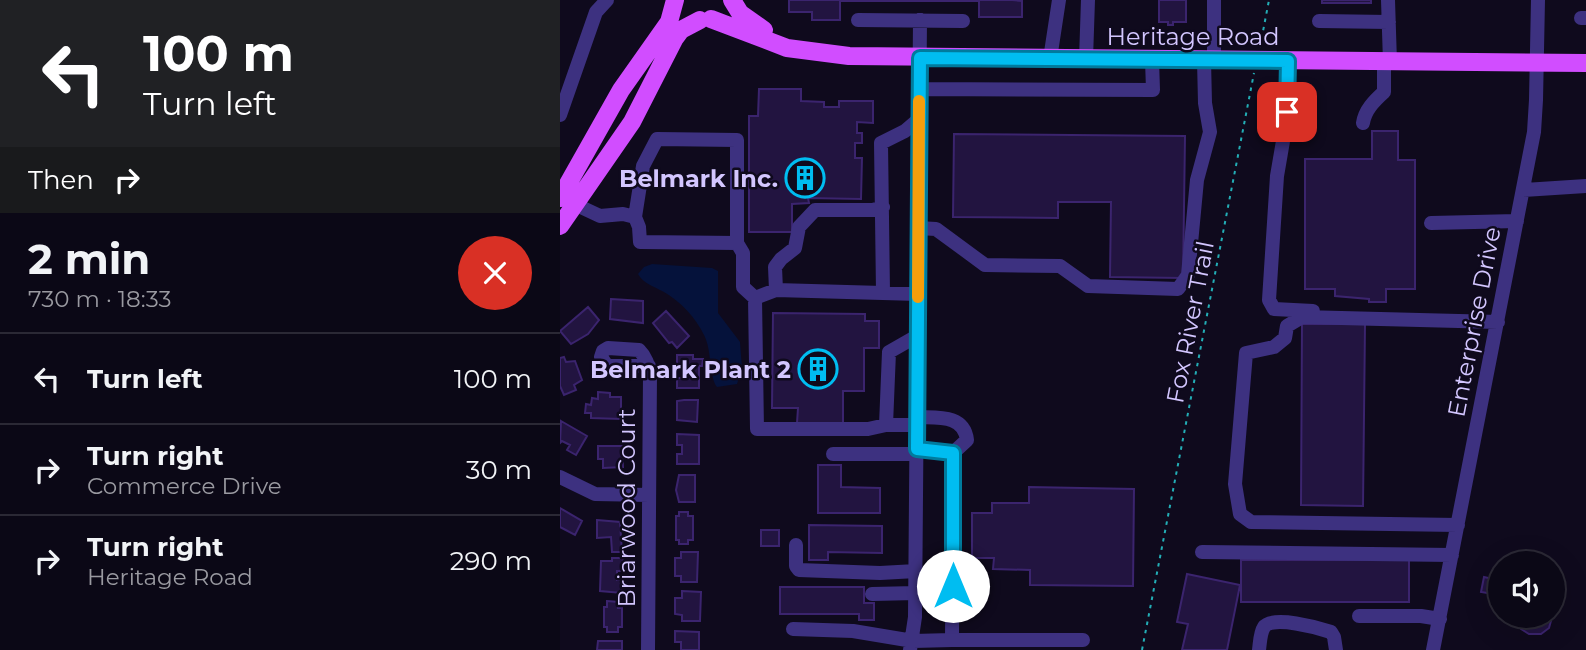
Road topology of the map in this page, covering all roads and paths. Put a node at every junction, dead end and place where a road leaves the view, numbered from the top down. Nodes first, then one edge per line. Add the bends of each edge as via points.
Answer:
1 (607, 0) edge
2 (675, 0) edge
3 (730, 0) edge
4 (1059, 0) edge
5 (1087, 0) edge
6 (1214, 0) edge
7 (1269, 0) edge
8 (1388, 0) edge
9 (1538, 0) edge
10 (705, 20) junction
11 (858, 20) dead end
12 (920, 20) junction
13 (964, 20) dead end
14 (1319, 22) dead end
15 (1389, 22) junction
16 (801, 50) junction
17 (920, 58) junction
18 (1050, 59) junction
19 (1086, 59) junction
20 (1152, 60) junction
21 (1209, 60) junction
22 (1257, 61) junction
23 (1288, 61) junction
24 (1387, 62) junction
25 (1537, 63) junction
26 (1586, 63) edge
27 (919, 89) junction
28 (561, 114) edge
29 (919, 119) junction
30 (1363, 123) dead end
31 (1586, 186) edge
32 (1523, 190) junction
33 (565, 199) edge
34 (883, 208) junction
35 (635, 216) junction
36 (1517, 221) junction
37 (1431, 223) dead end
38 (560, 226) edge
39 (918, 228) junction
40 (737, 243) junction
41 (776, 290) junction
42 (883, 292) junction
43 (918, 295) junction
44 (755, 298) junction
45 (1498, 317) junction
46 (918, 336) junction
47 (649, 366) dead end
48 (917, 421) junction
49 (886, 425) junction
50 (917, 452) junction
51 (953, 453) junction
52 (833, 454) dead end
53 (560, 477) edge
54 (649, 495) junction
55 (1458, 525) junction
56 (796, 545) dead end
57 (1202, 552) dead end
58 (1452, 555) junction
59 (916, 570) junction
60 (916, 593) junction
61 (872, 594) dead end
62 (1359, 616) dead end
63 (1440, 618) junction
64 (793, 629) dead end
65 (952, 640) junction
66 (1083, 640) dead end
67 (912, 645) edge
68 (648, 650) edge
69 (1142, 650) edge
70 (1259, 650) edge
71 (1336, 650) edge
72 (1433, 650) edge

1 - 28 street via 596,12
2 - 10 main road, Heritage Road via 686,15
2 - 33 main road via 668,22 621,90
3 - 10 main road via 721,12
3 - 16 main road, Heritage Road via 753,24
4 - 18 street
5 - 19 street
6 - 21 street
7 - 22 path, Fox River Trail
8 - 15 street
9 - 25 street, Enterprise Drive
10 - 16 main road, Heritage Road
10 - 33 main road via 681,30 632,122
11 - 12 street
12 - 13 street
12 - 17 street
14 - 15 street
15 - 24 street
16 - 17 main road, Heritage Road
17 - 18 main road, Heritage Road
17 - 27 street
18 - 19 main road, Heritage Road
19 - 20 main road, Heritage Road
20 - 21 main road, Heritage Road
20 - 27 street via 1153,90
21 - 22 main road, Heritage Road
21 - 39 street via 1205,103 1210,132 1197,180 1188,275 1178,289 1088,286 1060,266 985,265 936,229
22 - 23 main road, Heritage Road
22 - 69 path, Fox River Trail
23 - 24 main road, Heritage Road
23 - 45 street via 1287,112 1273,225 1269,300 1274,309
24 - 25 main road, Heritage Road
24 - 30 street via 1384,92 1374,100
25 - 26 main road, Heritage Road
25 - 32 street, Enterprise Drive via 1534,132
27 - 29 street
29 - 34 street via 881,144
29 - 39 street
31 - 32 street
32 - 36 street, Enterprise Drive
33 - 35 street via 600,216
33 - 38 main road
34 - 41 street via 815,210 799,227 795,248 775,267
34 - 42 street
35 - 40 street via 640,242
35 - 40 street via 643,166 657,139 737,139
36 - 37 street
36 - 45 street, Enterprise Drive
39 - 43 street
40 - 44 street via 743,253 743,287
41 - 42 street
41 - 44 street
42 - 43 street
43 - 46 street
44 - 49 street via 757,429
45 - 55 street, Enterprise Drive
45 - 55 street via 1302,317 1287,326 1285,338 1274,347 1246,353 1235,484 1240,514 1251,522
46 - 48 street
46 - 49 street via 889,352
47 - 54 street, Briarwood Court
48 - 49 street
48 - 50 street
48 - 51 street via 959,422 966,429 967,440
50 - 51 street
50 - 52 street
50 - 59 street
51 - 65 street
53 - 54 street via 595,494
54 - 68 street, Briarwood Court
55 - 58 street, Enterprise Drive
56 - 59 street via 799,570
57 - 58 street
58 - 63 street, Enterprise Drive
59 - 60 street
60 - 61 street
60 - 67 street
62 - 63 street
63 - 72 street, Enterprise Drive
64 - 67 street via 853,631
65 - 66 street
65 - 67 street
70 - 71 street via 1262,629 1272,622 1331,632

